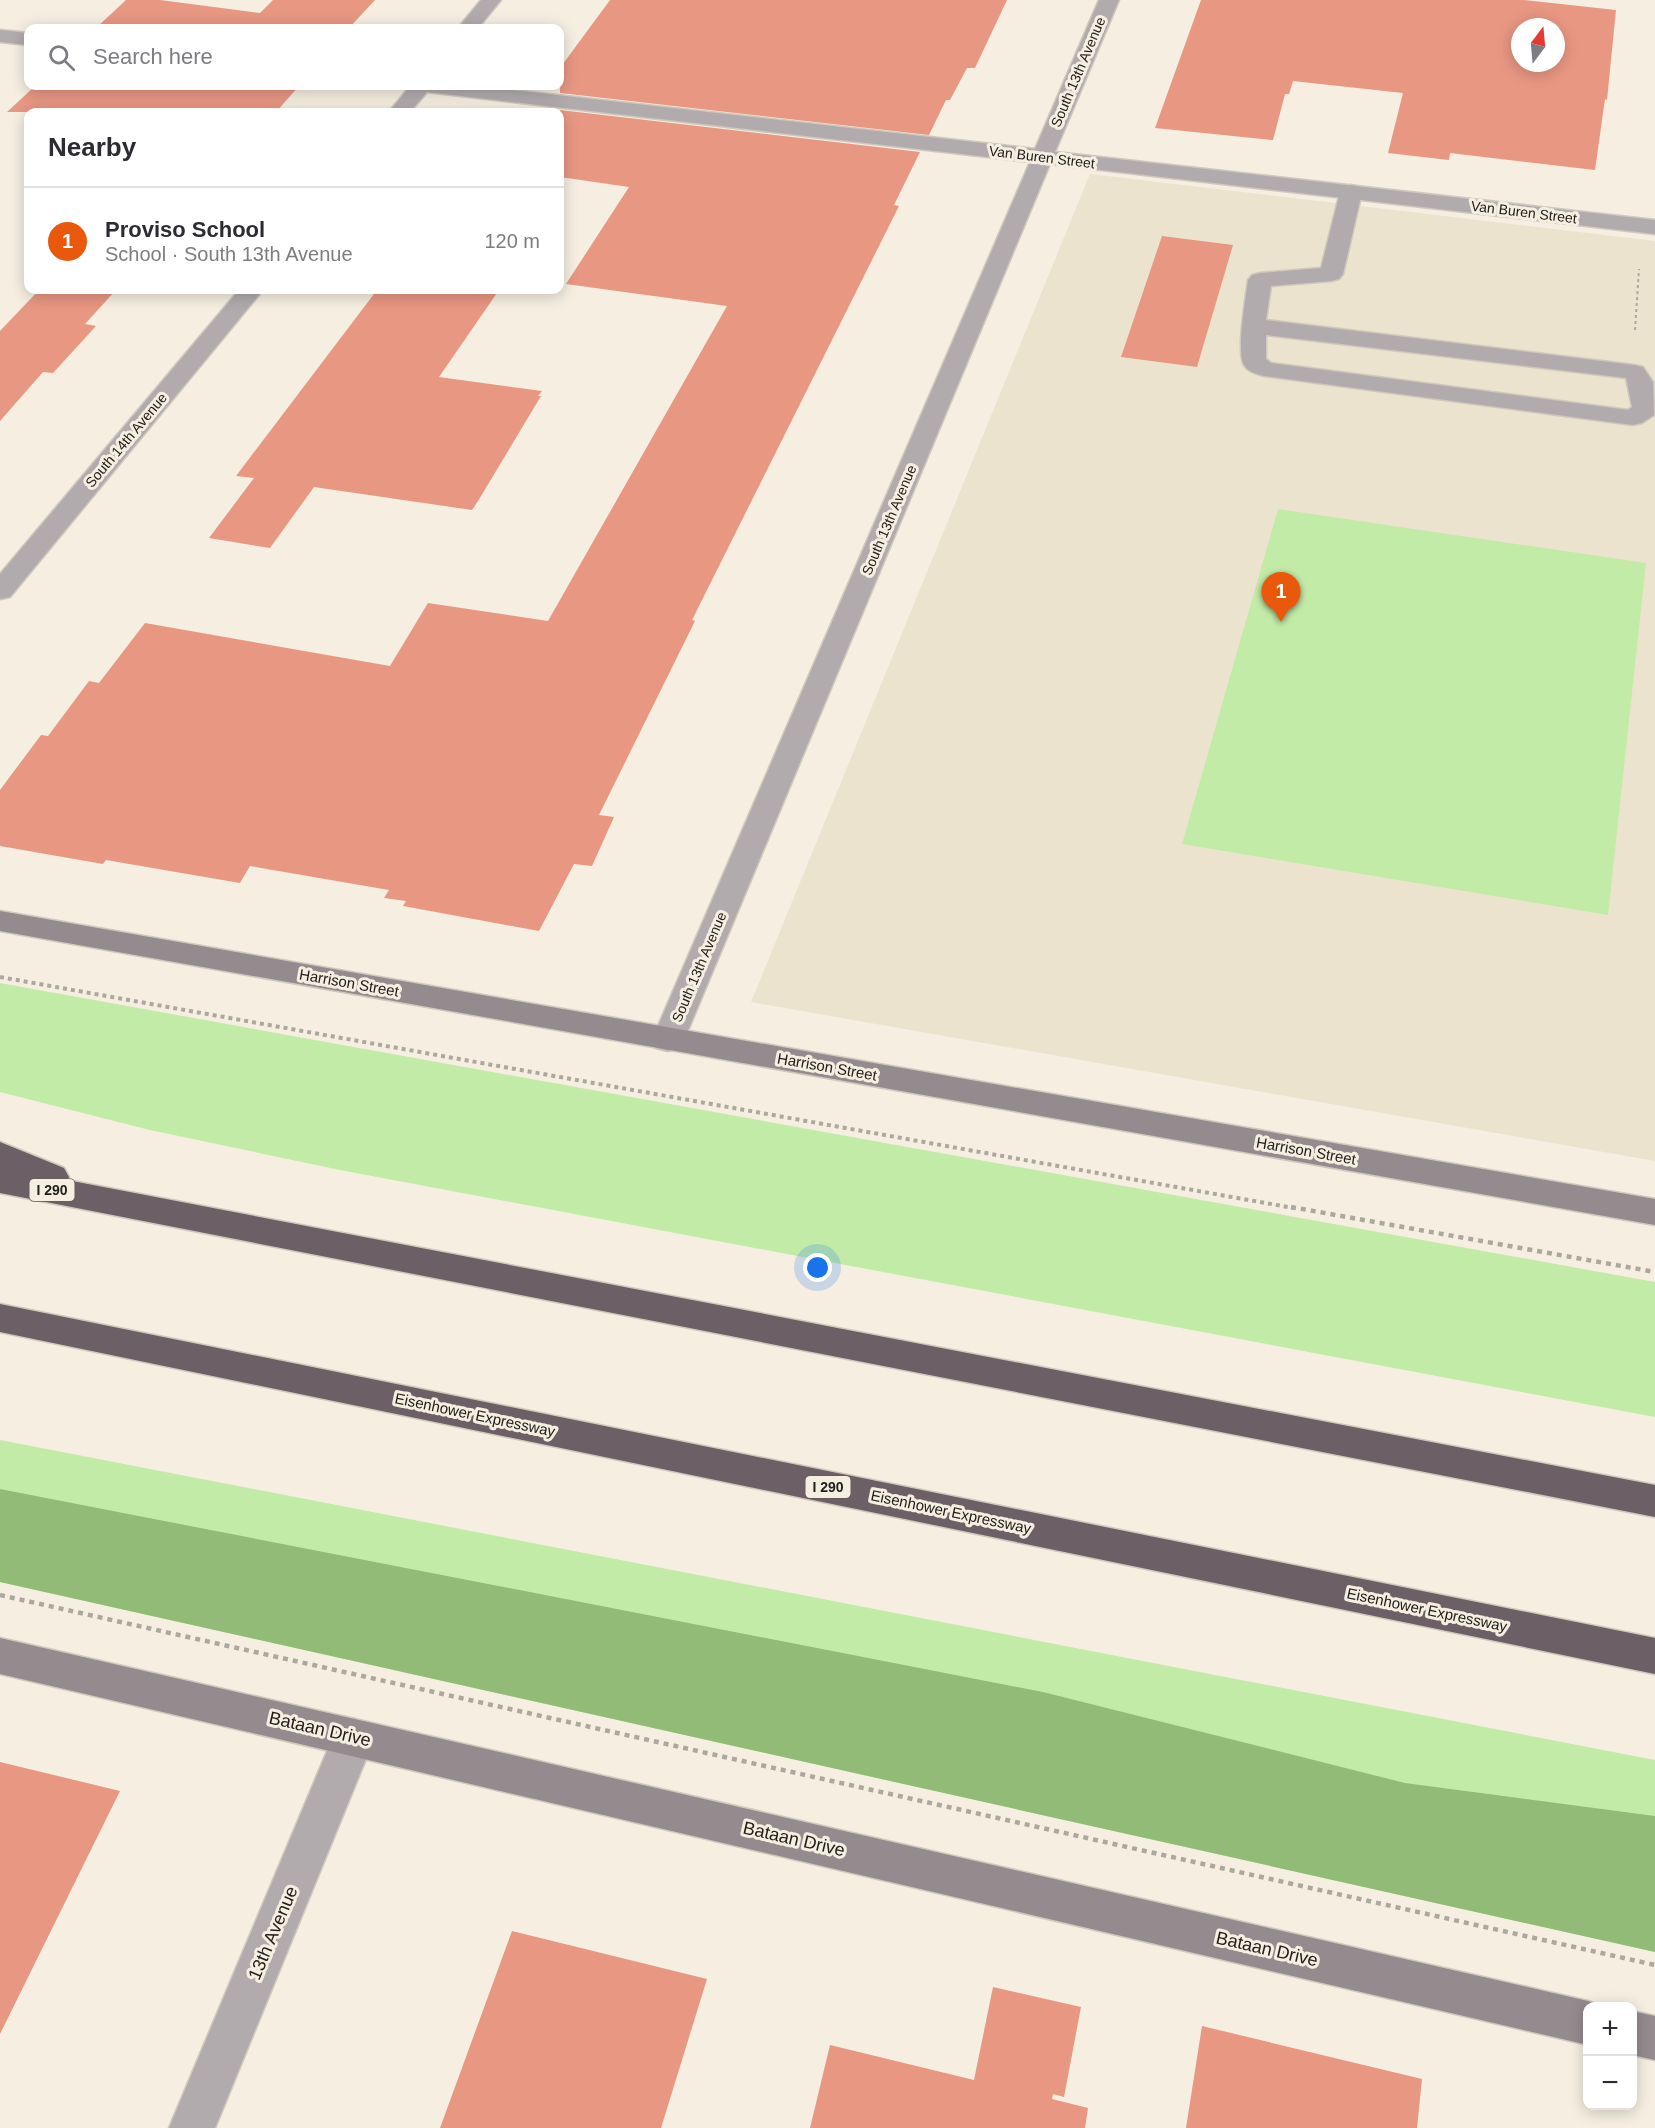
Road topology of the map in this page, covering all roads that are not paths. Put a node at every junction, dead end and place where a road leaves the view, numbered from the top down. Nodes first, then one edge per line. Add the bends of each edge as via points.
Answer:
1 (491, 0) edge
2 (1108, 0) edge
3 (471, 24) edge
4 (0, 36) edge
5 (24, 39) edge
6 (418, 90) edge
7 (463, 90) edge
8 (402, 108) edge
9 (1043, 157) junction
10 (1351, 192) junction
11 (1655, 227) edge
12 (248, 294) edge
13 (1253, 326) junction
14 (1649, 399) edge
15 (0, 591) edge
16 (0, 921) edge
17 (668, 1040) junction
18 (0, 1154) edge
19 (0, 1180) edge
20 (103, 1200) junction
21 (1655, 1212) edge
22 (0, 1318) edge
23 (1655, 1501) edge
24 (0, 1656) edge
25 (1655, 1656) edge
26 (354, 1737) junction
27 (1583, 2022) edge
28 (1637, 2034) edge
29 (1655, 2038) edge
30 (192, 2128) edge

1 - 3 street
2 - 9 street, South 13th Avenue
4 - 5 street
6 - 8 street
7 - 9 street, Van Buren Street
9 - 10 street, Van Buren Street
9 - 17 street, South 13th Avenue
10 - 11 street, Van Buren Street
10 - 13 street via 1331,274 1260,280
12 - 15 street, South 14th Avenue
13 - 14 street via 1634,372
13 - 14 street via 1254,362 1264,369 1634,418 1645,410
16 - 17 street, Harrison Street
17 - 21 street, Harrison Street
18 - 20 highway
19 - 20 highway, I 290
20 - 23 highway, I 290
22 - 25 highway, Eisenhower Expressway / I 290
24 - 26 street, Bataan Drive
26 - 27 street, Bataan Drive
26 - 30 street, 13th Avenue
28 - 29 street

